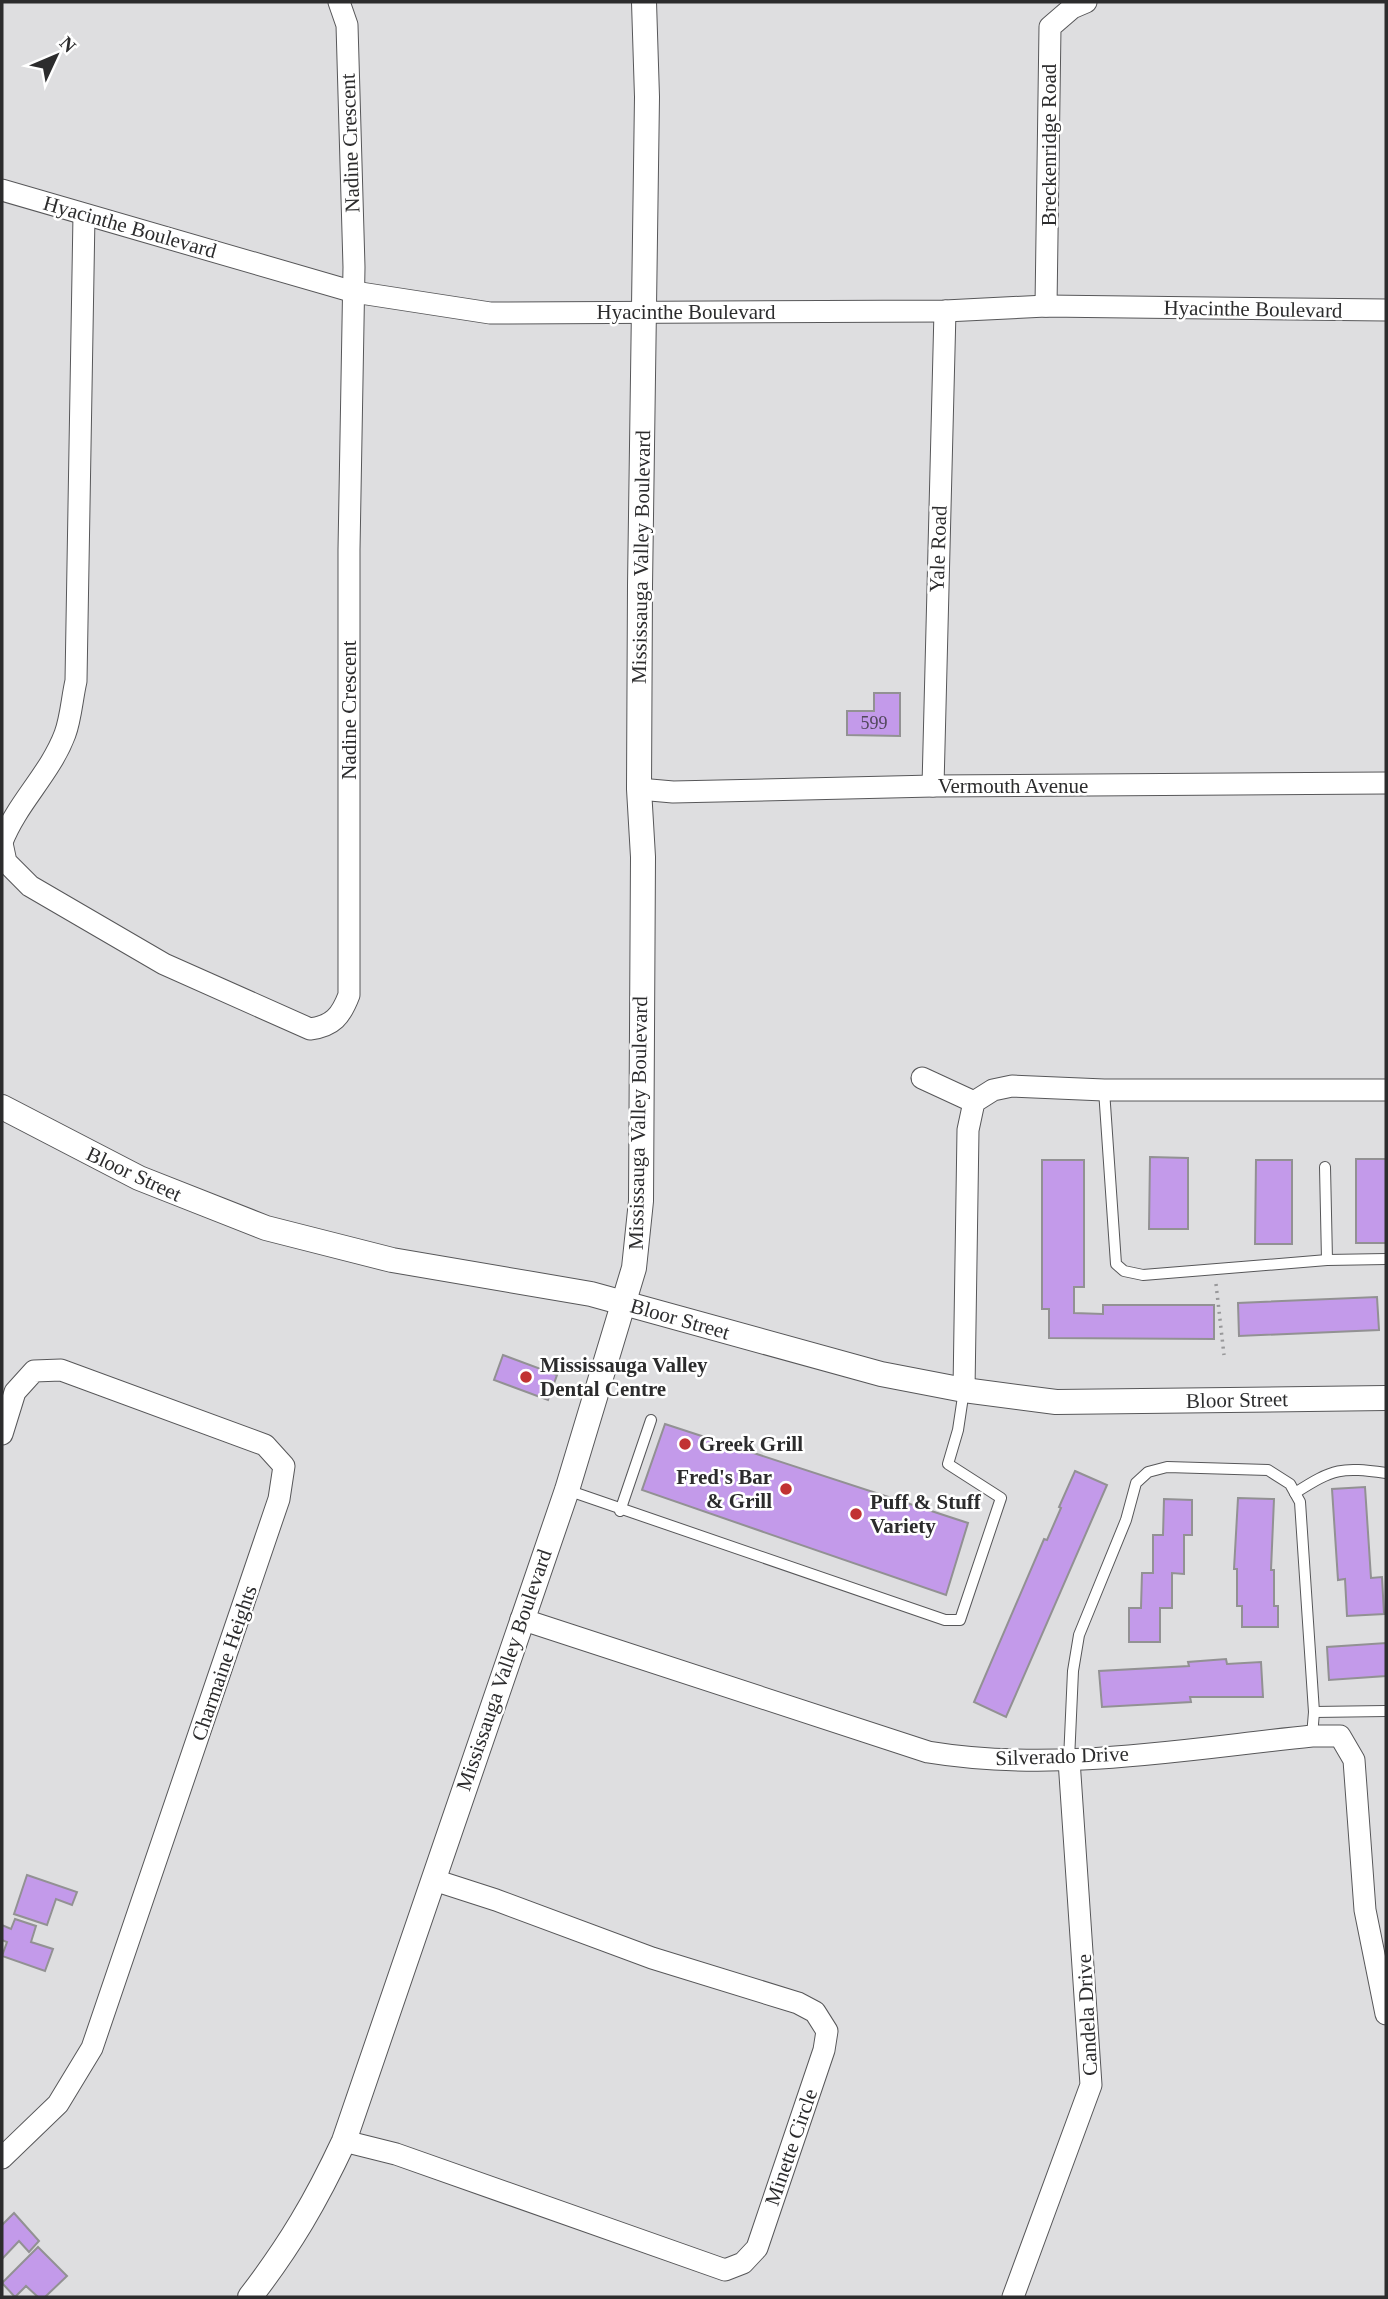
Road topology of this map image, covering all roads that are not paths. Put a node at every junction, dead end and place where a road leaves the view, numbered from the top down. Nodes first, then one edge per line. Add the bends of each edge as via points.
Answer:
1 (339, 2) edge
2 (644, 2) edge
3 (1086, 2) edge
4 (2, 190) edge
5 (84, 215) junction
6 (354, 292) junction
7 (1046, 306) junction
8 (1386, 310) edge
9 (945, 311) junction
10 (644, 312) junction
11 (1386, 783) edge
12 (933, 786) junction
13 (639, 789) junction
14 (2, 843) edge
15 (922, 1078) dead end
16 (1104, 1090) junction
17 (1386, 1090) edge
18 (974, 1102) junction
19 (2, 1107) edge
20 (1325, 1167) dead end
21 (1386, 1259) edge
22 (1327, 1260) junction
23 (624, 1304) junction
24 (964, 1390) junction
25 (1386, 1398) edge
26 (651, 1420) dead end
27 (2, 1434) edge
28 (1386, 1473) edge
29 (567, 1490) junction
30 (1295, 1493) junction
31 (620, 1511) junction
32 (521, 1619) junction
33 (1386, 1711) edge
34 (1314, 1712) junction
35 (1312, 1736) junction
36 (1069, 1760) junction
37 (433, 1880) junction
38 (1386, 2014) edge
39 (344, 2141) junction
40 (2, 2158) edge
41 (250, 2297) edge
42 (1013, 2297) edge

1 - 6 street, Nadine Crescent via 346,25
2 - 10 street, Mississauga Valley Boulevard via 648,97
3 - 7 street, Breckenridge Road via 1051,27
4 - 5 street, Hyacinthe Boulevard
5 - 6 street, Hyacinthe Boulevard
5 - 14 street, Nadine Crescent via 76,681 65,734
6 - 10 street, Hyacinthe Boulevard via 490,313
6 - 14 street, Nadine Crescent via 349,995 341,1016 324,1027 310,1029 164,964 30,886 6,862
7 - 8 street, Hyacinthe Boulevard
7 - 9 street, Hyacinthe Boulevard
9 - 10 street, Hyacinthe Boulevard
9 - 12 street, Yale Road
10 - 13 street, Mississauga Valley Boulevard
11 - 12 street, Vermouth Avenue
12 - 13 street, Vermouth Avenue
13 - 23 street, Mississauga Valley Boulevard via 643,857 641,1201 634,1268
15 - 18 street
16 - 17 street
16 - 18 street via 1012,1086 993,1090
16 - 22 lane via 1116,1264 1124,1271 1143,1275
18 - 24 street via 968,1130
19 - 23 street, Bloor Street via 139,1178 249,1223 392,1260
20 - 22 lane
21 - 22 lane
23 - 24 street, Bloor Street via 881,1374
23 - 29 street, Mississauga Valley Boulevard
24 - 25 street, Bloor Street via 1055,1402
24 - 31 lane via 948,1464 1001,1498 960,1620 945,1620
26 - 31 lane
27 - 40 street, Charmaine Heights via 15,1392 34,1371 61,1370 265,1444 284,1466 279,1499 92,2048 58,2104
28 - 30 lane via 1347,1468 1325,1474
29 - 31 lane
29 - 32 street, Mississauga Valley Boulevard
30 - 34 lane via 1300,1502
30 - 36 lane via 1290,1484 1268,1470 1167,1467 1148,1472 1136,1483 1126,1520 1079,1635
32 - 36 street, Silverado Drive via 928,1752 975,1759
32 - 37 street, Mississauga Valley Boulevard
33 - 34 lane
34 - 35 lane
35 - 36 street, Silverado Drive
35 - 38 street, Silverado Drive via 1340,1736 1354,1760 1365,1910
36 - 42 street, Candela Drive via 1091,2085
37 - 39 street, Mississauga Valley Boulevard
37 - 39 street, Minette Circle via 815,2012 827,2031 824,2050 757,2248 743,2263 725,2270 396,2154
39 - 41 street, Mississauga Valley Boulevard via 290,2245

